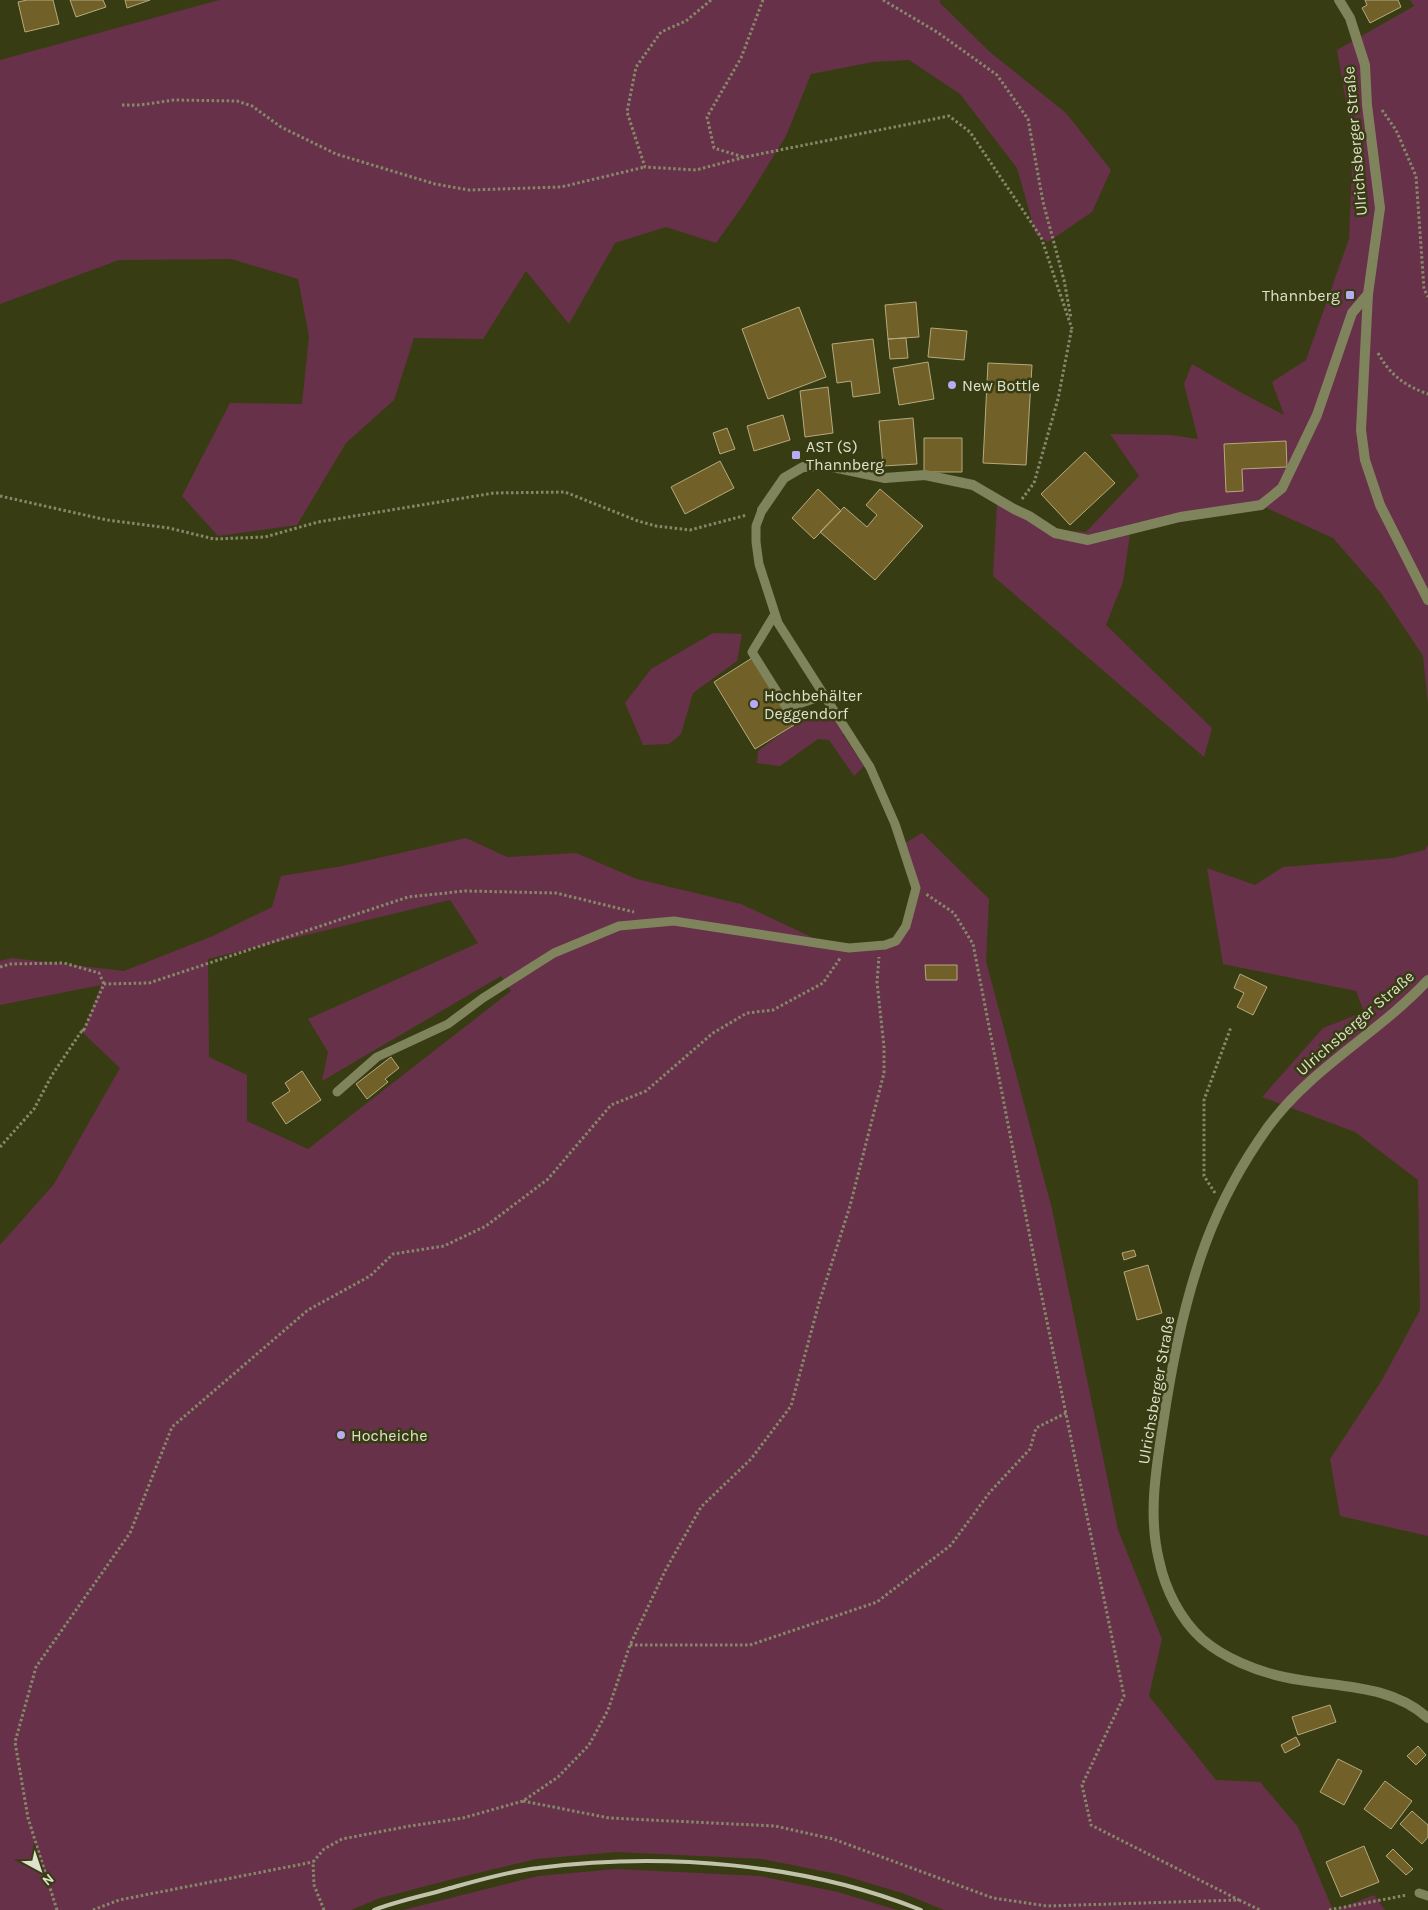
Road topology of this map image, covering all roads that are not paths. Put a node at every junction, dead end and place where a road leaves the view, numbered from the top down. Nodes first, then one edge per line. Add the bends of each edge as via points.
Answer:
1 (1339, 0) edge
2 (1368, 294) junction
3 (762, 510) joint
4 (1428, 600) edge
5 (775, 614) junction
6 (826, 695) junction
7 (1428, 980) edge
8 (337, 1092) dead end
9 (1428, 1718) edge

1 - 2 street, Ulrichsberger Straße via 1350,18 1365,65 1380,208
2 - 3 street via 1352,313 1317,415 1282,488 1261,505 1180,517 1088,540 1055,533 973,485 925,475 885,478 828,466 803,467 784,478
2 - 4 street, Ulrichsberger Straße via 1361,430 1366,460 1380,505
3 - 5 lane via 756,526 756,542 759,564
5 - 6 lane
5 - 6 lane via 752,652 787,708
6 - 8 lane via 870,767 895,824 916,888 906,926 896,941 848,948 674,921 620,926 554,953 448,1024 377,1057
7 - 9 street, Ulrichsberger Straße via 1289,1102 1268,1127 1222,1204 1206,1242 1174,1354 1154,1491 1159,1560 1168,1590 1187,1623 1202,1638 1248,1665 1284,1677 1385,1694

